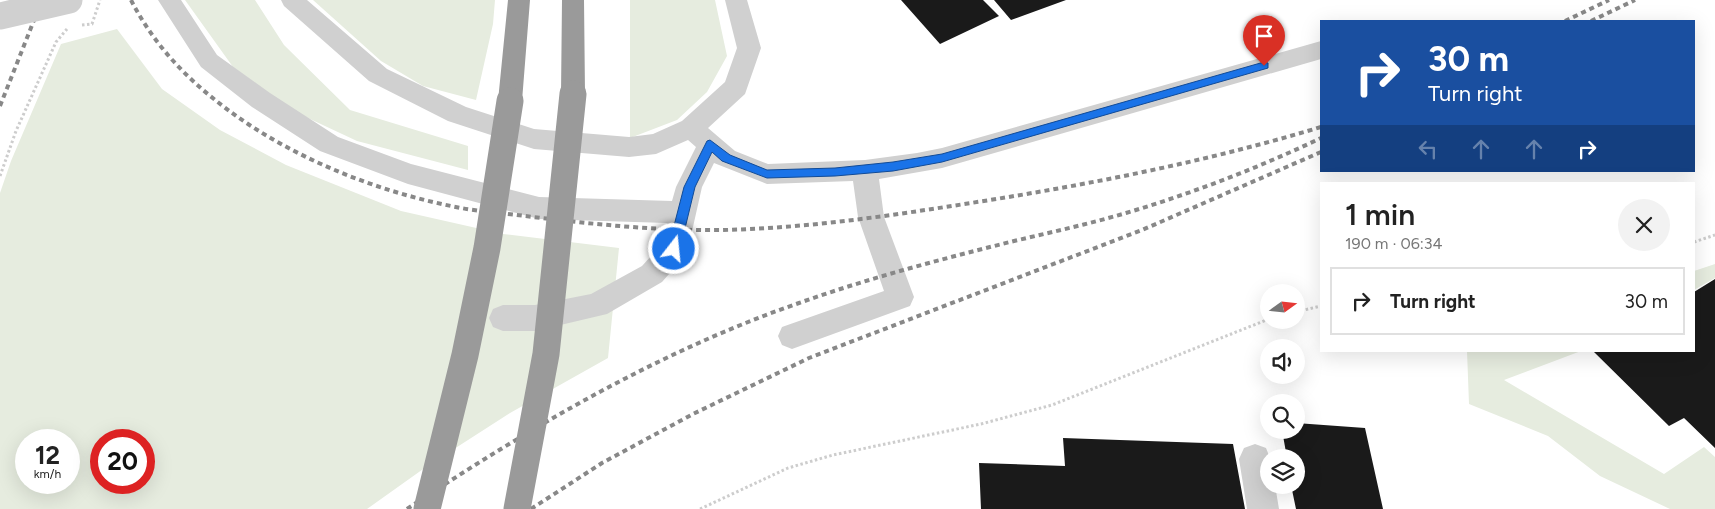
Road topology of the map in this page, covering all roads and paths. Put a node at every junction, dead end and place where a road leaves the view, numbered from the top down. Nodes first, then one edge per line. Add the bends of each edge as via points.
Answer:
1 (69, 0) edge
2 (169, 0) edge
3 (292, 0) edge
4 (519, 0) edge
5 (573, 0) edge
6 (736, 0) edge
7 (0, 16) edge
8 (68, 28) dead end
9 (1320, 50) edge
10 (701, 136) junction
11 (865, 170) junction
12 (0, 176) edge
13 (684, 212) junction
14 (1715, 235) edge
15 (1695, 242) edge
16 (1320, 306) edge
17 (1305, 310) edge
18 (503, 318) dead end
19 (1260, 323) edge
20 (792, 336) dead end
21 (1255, 459) dead end
22 (427, 509) edge
23 (517, 509) edge
24 (700, 509) edge
25 (1262, 509) edge

1 - 7 street, bridge
2 - 13 street via 209,61 261,100 330,144 408,174 539,208
3 - 10 street via 378,75 457,114 534,139 628,147
4 - 22 highway, bridge via 510,101 487,248 465,355
5 - 23 highway, bridge via 573,94 546,354
6 - 10 street via 749,48 736,87
8 - 12 path via 56,42 16,131
9 - 11 street via 942,158
10 - 11 street via 726,158 767,174
10 - 13 street
11 - 20 street via 867,199 874,226 900,297
13 - 18 street via 674,249 652,274 597,305 534,318
14 - 15 path
16 - 17 path
19 - 24 path via 1052,405 981,424 832,455 788,468
21 - 25 street

